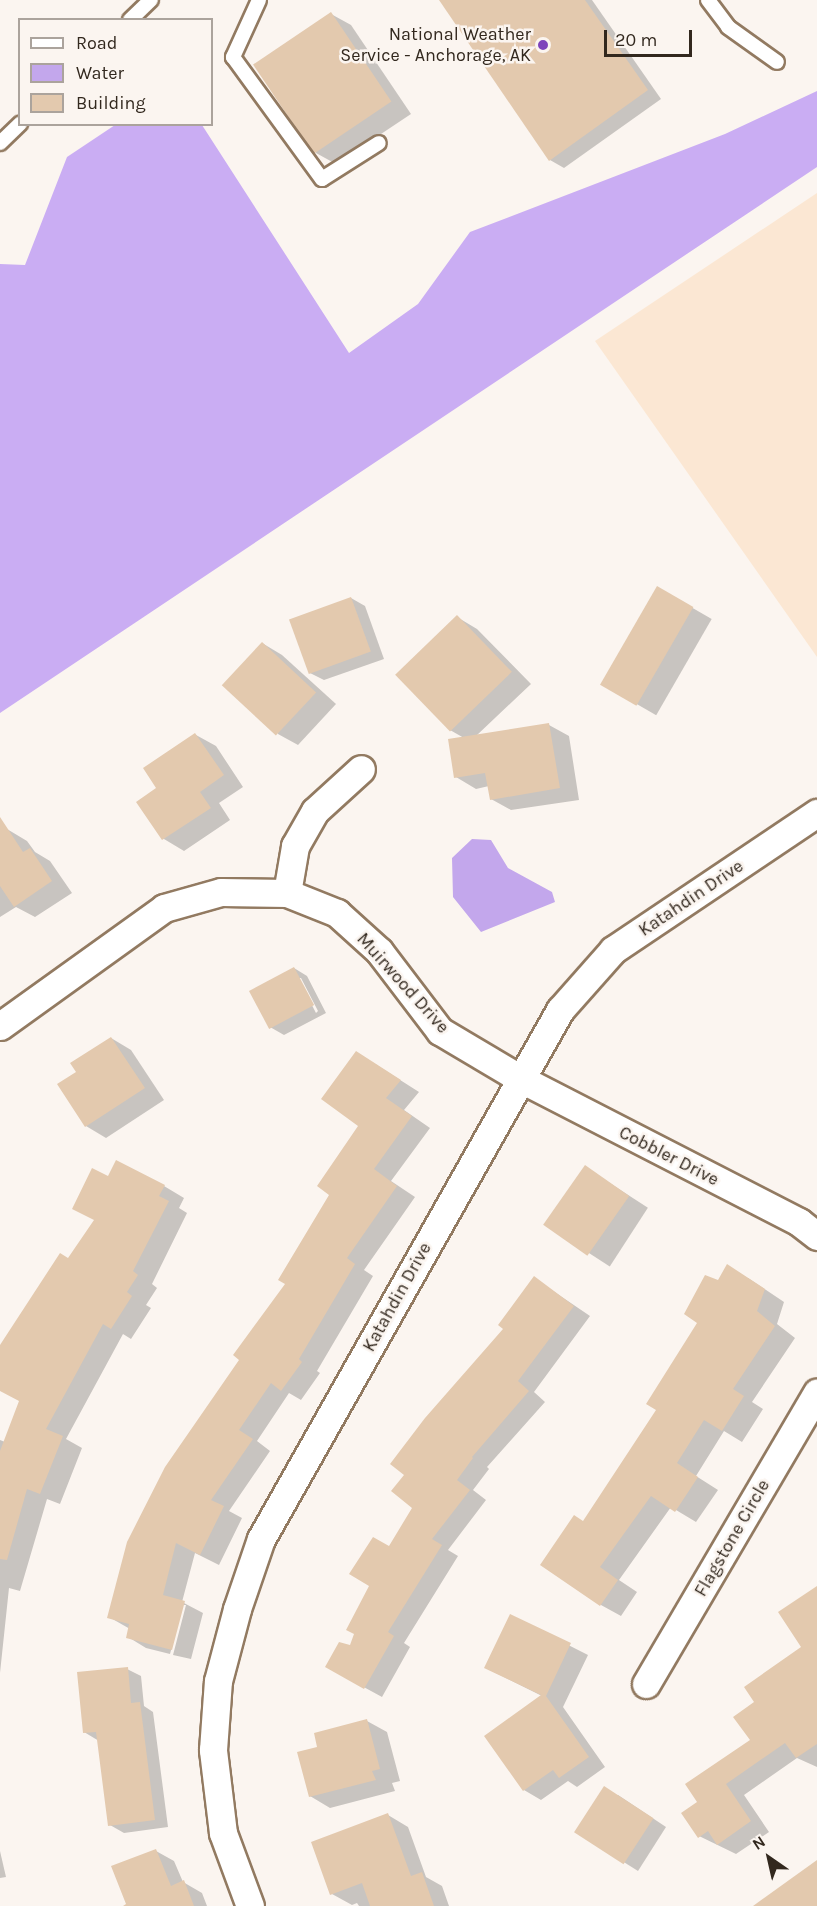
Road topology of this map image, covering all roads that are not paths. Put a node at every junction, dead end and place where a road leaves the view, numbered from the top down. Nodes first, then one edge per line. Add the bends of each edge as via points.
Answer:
1 (151, 0) edge
2 (259, 0) edge
3 (708, 0) edge
4 (132, 18) edge
5 (777, 62) dead end
6 (18, 126) edge
7 (0, 143) edge
8 (380, 143) dead end
9 (361, 769) dead end
10 (817, 813) edge
11 (287, 893) junction
12 (0, 1026) edge
13 (519, 1078) junction
14 (817, 1236) edge
15 (817, 1392) edge
16 (646, 1684) dead end
17 (250, 1906) edge

1 - 4 lane
2 - 8 lane via 233,57 322,179
3 - 5 lane via 728,27
6 - 7 lane
9 - 11 street via 315,811 295,846
10 - 13 street, Katahdin Drive via 613,950 560,1010
11 - 12 street, Muirwood Drive via 221,892 164,908
11 - 13 street, Muirwood Drive via 337,913 379,951 440,1031
13 - 14 street, Cobbler Drive via 799,1222
13 - 17 street, Katahdin Drive via 261,1539 237,1609 218,1681 213,1750 224,1833
15 - 16 street, Flagstone Circle

